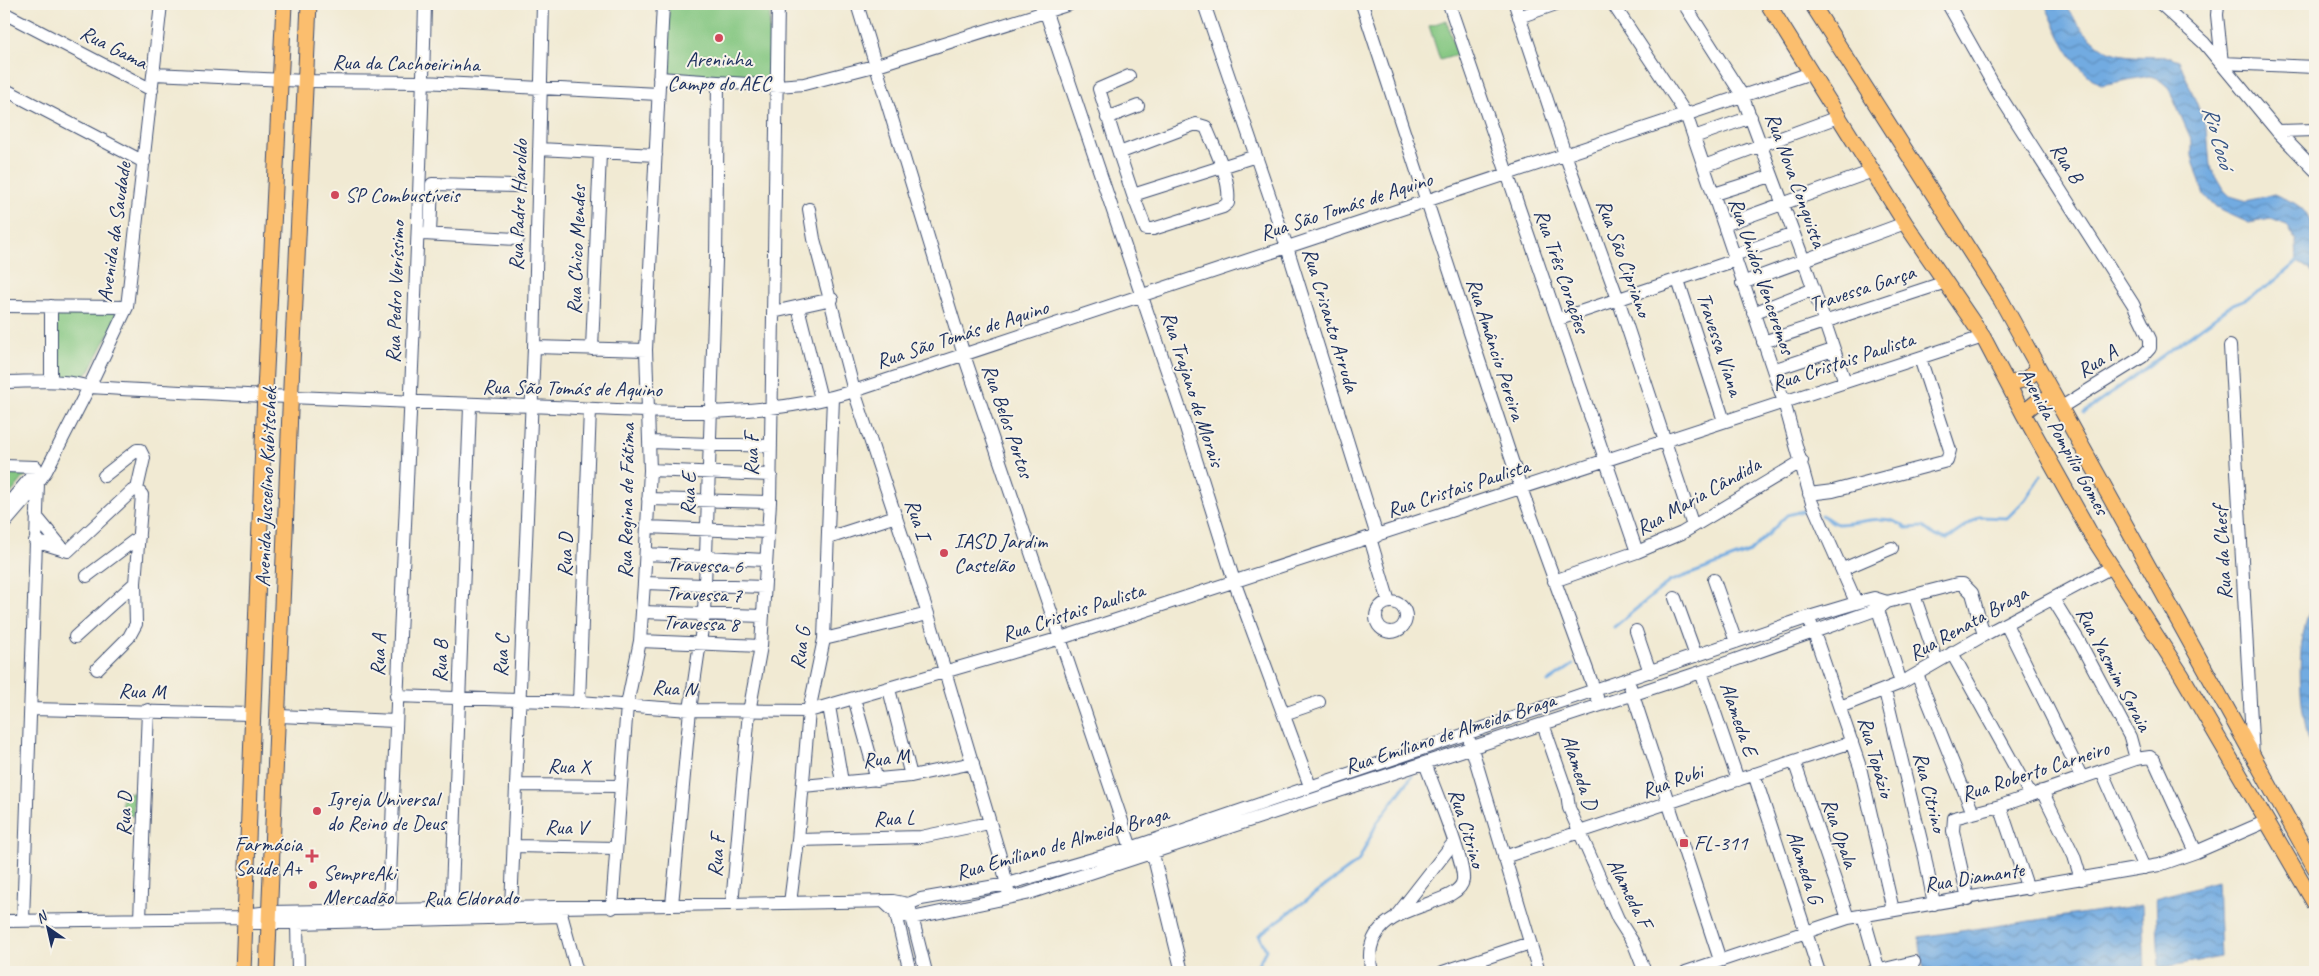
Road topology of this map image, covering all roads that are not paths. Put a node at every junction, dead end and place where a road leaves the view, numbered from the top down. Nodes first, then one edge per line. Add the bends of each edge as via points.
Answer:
1 (162, 4) edge
2 (284, 4) edge
3 (309, 4) edge
4 (425, 4) edge
5 (542, 4) edge
6 (663, 4) edge
7 (778, 4) edge
8 (858, 4) edge
9 (1070, 4) edge
10 (1204, 4) edge
11 (1362, 4) edge
12 (1448, 4) edge
13 (1515, 4) edge
14 (1556, 4) edge
15 (1613, 4) edge
16 (1684, 4) edge
17 (1768, 4) edge
18 (1812, 4) edge
19 (1948, 4) edge
20 (2161, 4) edge
21 (2218, 4) edge
22 (1045, 8) edge
23 (4, 13) edge
24 (1519, 17) junction
25 (2222, 62) junction
26 (874, 66) junction
27 (2315, 66) edge
28 (1811, 73) junction
29 (154, 74) junction
30 (1129, 76) dead end
31 (658, 78) junction
32 (281, 80) junction
33 (306, 82) junction
34 (423, 82) junction
35 (718, 82) junction
36 (777, 86) junction
37 (542, 87) junction
38 (4, 89) edge
39 (152, 90) junction
40 (658, 94) junction
41 (1742, 94) junction
42 (1138, 106) dead end
43 (1686, 114) junction
44 (1751, 117) junction
45 (1838, 117) junction
46 (1107, 118) junction
47 (2315, 130) edge
48 (2277, 131) junction
49 (1694, 137) junction
50 (1761, 147) junction
51 (539, 149) junction
52 (600, 153) junction
53 (1119, 153) junction
54 (656, 154) junction
55 (1565, 154) junction
56 (1256, 156) junction
57 (144, 162) junction
58 (1704, 166) junction
59 (1222, 167) junction
60 (2315, 170) edge
61 (1873, 171) junction
62 (1507, 174) junction
63 (1771, 176) junction
64 (518, 186) dead end
65 (1714, 194) junction
66 (1134, 195) junction
67 (1426, 200) junction
68 (1782, 204) junction
69 (808, 209) dead end
70 (1905, 224) junction
71 (1724, 225) junction
72 (424, 234) junction
73 (1794, 234) junction
74 (518, 239) dead end
75 (1287, 247) junction
76 (1735, 258) junction
77 (1804, 260) junction
78 (1678, 280) junction
79 (1946, 282) junction
80 (1742, 283) junction
81 (1814, 290) junction
82 (1141, 296) junction
83 (1618, 299) junction
84 (832, 300) junction
85 (4, 306) edge
86 (50, 306) junction
87 (127, 307) junction
88 (798, 307) junction
89 (773, 312) junction
90 (1753, 313) junction
91 (1559, 319) junction
92 (1824, 321) junction
93 (1984, 337) junction
94 (1763, 342) junction
95 (2151, 344) joint
96 (2230, 346) dead end
97 (534, 347) junction
98 (592, 349) junction
99 (646, 350) junction
100 (1834, 350) junction
101 (964, 355) junction
102 (1920, 358) junction
103 (1773, 370) junction
104 (2038, 370) junction
105 (51, 381) junction
106 (4, 382) edge
107 (1846, 382) junction
108 (2008, 384) junction
109 (89, 387) junction
110 (854, 391) junction
111 (265, 397) junction
112 (291, 398) junction
113 (827, 399) junction
114 (410, 402) junction
115 (1784, 402) junction
116 (2057, 402) junction
117 (470, 406) junction
118 (530, 406) junction
119 (590, 409) junction
120 (772, 409) junction
121 (648, 410) junction
122 (711, 410) junction
123 (2023, 413) junction
124 (1724, 421) junction
125 (1664, 441) junction
126 (650, 442) junction
127 (709, 445) junction
128 (771, 446) junction
129 (4, 458) edge
130 (52, 459) junction
131 (1604, 460) junction
132 (1802, 461) junction
133 (4, 466) edge
134 (650, 470) junction
135 (709, 473) junction
136 (771, 475) junction
137 (104, 476) dead end
138 (38, 483) junction
139 (1521, 488) junction
140 (137, 489) junction
141 (1811, 498) junction
142 (648, 499) junction
143 (708, 501) junction
144 (770, 502) junction
145 (4, 509) edge
146 (36, 516) junction
147 (896, 516) junction
148 (4, 524) edge
149 (1693, 526) junction
150 (647, 527) junction
151 (707, 529) junction
152 (767, 532) junction
153 (139, 537) junction
154 (1374, 537) junction
155 (828, 538) junction
156 (35, 541) junction
157 (1892, 548) dead end
158 (64, 550) junction
159 (1637, 552) junction
160 (646, 554) junction
161 (706, 558) junction
162 (765, 560) junction
163 (2112, 566) junction
164 (1843, 569) junction
165 (87, 576) dead end
166 (1714, 580) dead end
167 (1234, 581) junction
168 (1554, 581) junction
169 (135, 583) junction
170 (644, 583) junction
171 (705, 586) junction
172 (764, 587) junction
173 (1914, 595) junction
174 (1675, 598) dead end
175 (2053, 599) junction
176 (1389, 602) dead end
177 (1856, 602) junction
178 (1880, 603) junction
179 (642, 612) junction
180 (928, 614) junction
181 (704, 615) junction
182 (763, 616) junction
183 (1809, 617) junction
184 (2006, 624) junction
185 (1636, 630) dead end
186 (1813, 631) junction
187 (1984, 635) junction
188 (75, 636) dead end
189 (824, 638) junction
190 (1061, 638) junction
191 (640, 641) junction
192 (702, 642) junction
193 (1736, 642) junction
194 (761, 646) junction
195 (1952, 653) junction
196 (1696, 656) junction
197 (1937, 662) junction
198 (97, 669) dead end
199 (1650, 672) junction
200 (1701, 672) junction
201 (945, 673) junction
202 (1917, 674) junction
203 (1628, 679) junction
204 (1901, 683) junction
205 (889, 689) junction
206 (1596, 690) junction
207 (1885, 691) junction
208 (1632, 694) junction
209 (396, 696) junction
210 (854, 698) junction
211 (458, 699) junction
212 (518, 701) junction
213 (579, 702) junction
214 (1319, 702) dead end
215 (1600, 704) junction
216 (627, 705) junction
217 (829, 706) junction
218 (1840, 707) junction
219 (31, 709) junction
220 (148, 710) junction
221 (690, 710) junction
222 (808, 711) junction
223 (749, 712) junction
224 (252, 714) junction
225 (1284, 714) junction
226 (279, 716) junction
227 (395, 721) junction
228 (1543, 724) junction
229 (1468, 734) junction
230 (1852, 742) junction
231 (1472, 748) junction
232 (2150, 757) joint
233 (2136, 759) junction
234 (2253, 759) junction
235 (1794, 761) junction
236 (973, 763) junction
237 (1425, 764) junction
238 (2102, 772) junction
239 (1754, 774) junction
240 (911, 776) junction
241 (2082, 778) junction
242 (877, 780) junction
243 (1738, 780) junction
244 (842, 782) junction
245 (516, 785) junction
246 (621, 786) junction
247 (802, 786) junction
248 (1310, 786) junction
249 (2036, 792) junction
250 (1669, 804) junction
251 (2000, 806) junction
252 (1973, 813) junction
253 (2267, 821) junction
254 (989, 823) junction
255 (1579, 832) junction
256 (798, 840) junction
257 (1454, 842) junction
258 (514, 846) junction
259 (616, 848) junction
260 (1131, 848) junction
261 (2196, 852) junction
262 (1149, 855) junction
263 (1504, 858) junction
264 (2144, 868) junction
265 (2315, 868) edge
266 (1150, 871) dead end
267 (2081, 879) junction
268 (1007, 884) junction
269 (2028, 889) junction
270 (1009, 898) junction
271 (1968, 899) junction
272 (790, 903) junction
273 (732, 904) junction
274 (908, 904) junction
275 (1934, 904) junction
276 (2315, 904) edge
277 (672, 905) junction
278 (890, 905) junction
279 (511, 908) junction
280 (612, 908) junction
281 (389, 909) junction
282 (562, 910) junction
283 (1894, 910) junction
284 (451, 914) junction
285 (1396, 915) junction
286 (1863, 915) junction
287 (269, 917) junction
288 (245, 918) junction
289 (912, 918) junction
290 (1848, 918) junction
291 (140, 919) junction
292 (23, 920) junction
293 (4, 921) edge
294 (297, 923) junction
295 (1805, 932) junction
296 (1530, 943) junction
297 (1720, 960) junction
298 (1914, 962) dead end
299 (1878, 971) edge
300 (243, 972) edge
301 (267, 972) edge
302 (298, 972) edge
303 (577, 972) edge
304 (910, 972) edge
305 (926, 972) edge
306 (1182, 972) edge
307 (1372, 972) edge
308 (1443, 972) edge
309 (1539, 972) edge
310 (1645, 972) edge
311 (1686, 972) edge
312 (1819, 972) edge

1 - 29 street, Avenida da Saudade
2 - 32 main road, Avenida Juscelino Kubitschek
3 - 33 main road, Avenida Juscelino Kubitschek
4 - 34 street, Rua Pedro Veríssimo
5 - 37 street, Rua Padre Haroldo
6 - 31 street, Rua Regina de Fátima
7 - 36 street, Rua F
8 - 26 street, Rua Belos Portos
9 - 22 street
10 - 56 street, Rua Crisanto Arruda
11 - 67 street, Rua Amâncio Pereira
12 - 62 street, Rua Três Corações
13 - 24 street, Rua São Cipriano
14 - 24 street
15 - 43 street, Rua Unidos Venceremos
16 - 41 street, Rua Nova Conquista
17 - 28 main road, Avenida Pompílio Gomes
18 - 104 main road, Avenida Pompílio Gomes via 2001,300
19 - 95 street, Rua B via 1997,91 2141,319
20 - 25 street
21 - 25 street
22 - 26 street
22 - 82 street, Rua Trajano de Morais
23 - 39 street, Rua Gama
24 - 55 street, Rua São Cipriano
25 - 27 street
25 - 48 street
26 - 36 street via 804,84
26 - 101 street, Rua Belos Portos
28 - 41 street, Rua São Tomás de Aquino
28 - 45 main road, Avenida Pompílio Gomes
29 - 32 street, Rua da Cachoeirinha
29 - 39 street, Avenida da Saudade
30 - 46 street via 1099,89
31 - 35 street
31 - 40 street, Rua Regina de Fátima
32 - 33 street, Rua da Cachoeirinha
32 - 111 main road, Avenida Juscelino Kubitschek
33 - 34 street, Rua da Cachoeirinha
33 - 112 main road, Avenida Juscelino Kubitschek
34 - 37 street, Rua da Cachoeirinha
34 - 72 street, Rua Pedro Veríssimo
35 - 36 street
35 - 122 street, Rua E
36 - 89 street, Rua F
37 - 40 street, Rua da Cachoeirinha
37 - 51 street, Rua Padre Haroldo
38 - 57 street
39 - 57 street, Avenida da Saudade
40 - 54 street, Rua Regina de Fátima
41 - 43 street, Rua São Tomás de Aquino
41 - 44 street, Rua Nova Conquista
42 - 46 street
43 - 49 street, Rua Unidos Venceremos
43 - 55 street, Rua São Tomás de Aquino
44 - 49 street
44 - 50 street, Rua Nova Conquista
45 - 50 street
45 - 61 main road, Avenida Pompílio Gomes
46 - 53 street
47 - 48 street
48 - 60 street
49 - 58 street, Rua Unidos Venceremos
50 - 58 street
50 - 63 street, Rua Nova Conquista
51 - 52 street
51 - 97 street, Rua Padre Haroldo
52 - 54 street
52 - 98 street, Rua Chico Mendes
53 - 59 street via 1196,124 1206,127
53 - 66 street
54 - 99 street, Rua Regina de Fátima
55 - 62 street, Rua São Tomás de Aquino
55 - 83 street, Rua São Cipriano
56 - 59 street
56 - 75 street, Rua Crisanto Arruda
57 - 87 street, Avenida da Saudade
58 - 65 street, Rua Unidos Venceremos
59 - 66 street
59 - 66 street via 1229,192 1228,203 1223,207 1146,229
61 - 68 street
61 - 70 main road, Avenida Pompílio Gomes
62 - 67 street, Rua São Tomás de Aquino
62 - 91 street, Rua Três Corações
63 - 65 street
63 - 68 street, Rua Nova Conquista
64 - 72 street via 432,184
65 - 71 street, Rua Unidos Venceremos
67 - 75 street, Rua São Tomás de Aquino
67 - 139 street, Rua Amâncio Pereira
68 - 71 street
68 - 73 street, Rua Nova Conquista
69 - 84 street, Rua I
70 - 77 street
70 - 79 main road, Avenida Pompílio Gomes
71 - 76 street, Rua Unidos Venceremos
72 - 74 street
72 - 114 street, Rua Pedro Veríssimo
73 - 76 street
73 - 77 street, Rua Nova Conquista
75 - 82 street, Rua São Tomás de Aquino
75 - 154 street, Rua Crisanto Arruda
76 - 78 street
76 - 80 street, Rua Unidos Venceremos
77 - 80 street
77 - 81 street, Rua Nova Conquista
78 - 83 street
78 - 124 street, Travessa Viana
79 - 92 street, Travessa Garça
79 - 93 main road, Avenida Pompílio Gomes
80 - 90 street, Rua Unidos Venceremos
81 - 90 street
81 - 92 street, Rua Nova Conquista
82 - 101 street, Rua São Tomás de Aquino
82 - 167 street, Rua Trajano de Morais
83 - 91 street
83 - 125 street, Rua São Cipriano
84 - 88 street
84 - 110 street, Rua I
85 - 86 street
86 - 87 street
86 - 105 street
87 - 109 street, Avenida da Saudade
88 - 89 street
88 - 113 street, Rua G
89 - 120 street, Rua F
90 - 94 street, Rua Unidos Venceremos
91 - 131 street, Rua Três Corações
92 - 94 street, Travessa Garça
92 - 100 street, Rua Nova Conquista
93 - 102 street, Rua Cristais Paulista
93 - 108 main road, Avenida Pompílio Gomes
94 - 103 street, Rua Unidos Venceremos
95 - 116 street, Rua A via 2149,352 2142,357
96 - 234 street, Rua da Chesf
97 - 98 street
97 - 118 street, Rua Padre Haroldo
98 - 99 street
99 - 121 street, Rua Regina de Fátima
100 - 103 street
100 - 107 street, Rua Nova Conquista
101 - 110 street, Rua São Tomás de Aquino
101 - 190 street, Rua Belos Portos
102 - 107 street, Rua Cristais Paulista
102 - 141 street via 1950,450 1947,461
103 - 115 street, Rua Unidos Venceremos
104 - 108 main road via 2026,379
104 - 116 main road, Avenida Pompílio Gomes
105 - 106 street, Rua São Tomás de Aquino
105 - 109 street, Rua São Tomás de Aquino
107 - 115 street, Rua Cristais Paulista
108 - 123 main road, Avenida Pompílio Gomes
109 - 111 street, Rua São Tomás de Aquino
109 - 130 street, Avenida da Saudade
110 - 113 street, Rua São Tomás de Aquino
110 - 147 street, Rua I
111 - 112 street, Rua São Tomás de Aquino
111 - 224 main road, Avenida Juscelino Kubitschek
112 - 114 street, Rua São Tomás de Aquino
112 - 226 main road, Avenida Juscelino Kubitschek
113 - 120 street, Rua São Tomás de Aquino
113 - 155 street, Rua G
114 - 117 street, Rua São Tomás de Aquino
114 - 209 street, Rua A
115 - 124 street, Rua Cristais Paulista
115 - 132 street, Rua Unidos Venceremos
116 - 123 main road via 2038,401
116 - 234 main road, Avenida Pompílio Gomes
117 - 118 street, Rua São Tomás de Aquino
117 - 211 street, Rua B
118 - 119 street, Rua São Tomás de Aquino
118 - 212 street, Rua C
119 - 121 street, Rua São Tomás de Aquino
119 - 213 street, Rua D
120 - 122 street, Rua São Tomás de Aquino
120 - 128 street, Rua F
121 - 122 street, Rua São Tomás de Aquino
121 - 126 street, Rua Regina de Fátima
122 - 127 street, Rua E
123 - 163 main road, Avenida Pompílio Gomes
124 - 125 street, Rua Cristais Paulista
125 - 131 street, Rua Cristais Paulista
125 - 149 street, Rua São Cipriano
126 - 127 street
126 - 134 street, Rua Regina de Fátima
127 - 128 street
127 - 135 street, Rua E
128 - 136 street, Rua F
129 - 130 street
130 - 138 street, Avenida da Saudade
131 - 139 street, Rua Cristais Paulista
131 - 159 street, Rua Três Corações
132 - 141 street, Rua Unidos Venceremos
132 - 149 street, Rua Maria Cândida
133 - 145 street via 36,467
134 - 135 street
134 - 142 street, Rua Regina de Fátima
135 - 136 street
135 - 143 street, Rua E
136 - 144 street, Rua F
137 - 140 street via 140,450 144,458
138 - 146 street
138 - 148 street, Avenida da Saudade
139 - 154 street, Rua Cristais Paulista
139 - 168 street, Rua Amâncio Pereira
140 - 153 street via 142,495
140 - 158 street via 72,549
141 - 164 street, Rua Unidos Venceremos
142 - 143 street
142 - 150 street, Rua Regina de Fátima
143 - 144 street
143 - 151 street, Rua E
144 - 152 street, Rua F
146 - 156 street
146 - 158 street
147 - 155 street
147 - 180 street, Rua I
149 - 159 street, Rua Maria Cândida
150 - 151 street
150 - 160 street, Rua Regina de Fátima
151 - 152 street
151 - 161 street, Rua E
152 - 162 street, Rua F
153 - 165 street
153 - 169 street
154 - 167 street, Rua Cristais Paulista
154 - 176 street, Rua Crisanto Arruda
155 - 189 street, Rua G
156 - 158 street
156 - 219 street
157 - 164 street
159 - 168 street, Rua Maria Cândida
160 - 161 street
160 - 170 street, Rua Regina de Fátima
161 - 162 street
161 - 171 street, Rua E
162 - 172 street, Rua F
163 - 175 street, Rua Renata Braga
163 - 253 main road, Avenida Pompílio Gomes via 2181,674
164 - 177 street, Rua Unidos Venceremos
166 - 193 street
167 - 190 street, Rua Cristais Paulista
167 - 225 street, Rua Trajano de Morais
168 - 206 street, Rua Amâncio Pereira
169 - 188 street
169 - 198 street via 134,631
170 - 171 street, Travessa 6
170 - 179 street, Rua Regina de Fátima
171 - 172 street, Travessa 6
171 - 181 street, Rua E
172 - 182 street, Rua F
173 - 178 street, Rua Emíliano de Almeida Braga
173 - 187 street, Rua Emíliano de Almeida Braga via 1960,584 1969,588
173 - 197 street
174 - 196 street
175 - 184 street, Rua Renata Braga
175 - 233 street, Rua Yasmim Soraia via 2130,737
177 - 178 street, Rua Emíliano de Almeida Braga
177 - 183 street, Rua Emíliano de Almeida Braga
178 - 186 street, Rua Emíliano de Almeida Braga
178 - 204 street
179 - 181 street, Travessa 7
179 - 191 street, Rua Regina de Fátima
180 - 189 street
180 - 201 street, Rua I
181 - 182 street, Travessa 7
181 - 192 street, Rua E
182 - 194 street, Rua F
183 - 186 street, Rua Topázio
183 - 193 street, Rua Emíliano de Almeida Braga
184 - 187 street, Rua Renata Braga
184 - 241 street
185 - 199 street
186 - 200 street, Rua Emíliano de Almeida Braga
186 - 218 street, Rua Topázio
187 - 195 street, Rua Renata Braga
189 - 222 street, Rua G
190 - 201 street, Rua Cristais Paulista
190 - 260 street, Rua Belos Portos
191 - 192 street, Travessa 8
191 - 216 street, Rua Regina de Fátima
192 - 194 street, Travessa 8
192 - 221 street, Rua E
193 - 196 street, Rua Emíliano de Almeida Braga
194 - 223 street, Rua F
195 - 197 street, Rua Renata Braga
195 - 249 street
196 - 199 street, Rua Emíliano de Almeida Braga
197 - 202 street, Rua Renata Braga
199 - 203 street, Rua Emíliano de Almeida Braga
200 - 208 street, Rua Emíliano de Almeida Braga
200 - 243 street, Alameda E
201 - 205 street, Rua N
201 - 236 street, Rua I
202 - 204 street, Rua Renata Braga
202 - 252 street
203 - 206 street, Rua Emíliano de Almeida Braga
203 - 208 street
204 - 207 street, Rua Renata Braga
205 - 210 street, Rua N
205 - 240 street
206 - 215 street, Rua Amâncio Pereira
206 - 229 street, Rua Emíliano de Almeida Braga
207 - 218 street, Rua Renata Braga
207 - 275 street, Rua Citrino
208 - 215 street, Rua Emíliano de Almeida Braga
208 - 250 street
209 - 211 street, Rua N
209 - 227 street, Rua A
210 - 217 street, Rua N
210 - 242 street
211 - 212 street, Rua N
211 - 284 street, Rua B
212 - 213 street, Rua N
212 - 245 street, Rua C
213 - 216 street, Rua N
214 - 225 street
215 - 228 street, Rua Emíliano de Almeida Braga
216 - 221 street, Rua N
216 - 246 street, Rua Regina de Fátima
217 - 222 street, Rua N
217 - 244 street
218 - 230 street, Rua Topázio
219 - 220 street, Rua M
219 - 292 street
220 - 224 street, Rua M
220 - 291 street, Rua D
221 - 223 street, Rua N
221 - 277 street, Rua E
222 - 223 street, Rua N
222 - 247 street, Rua G
223 - 273 street, Rua F
224 - 288 main road, Avenida Juscelino Kubitschek
225 - 248 street, Rua Trajano de Morais
226 - 227 street
226 - 287 main road, Avenida Juscelino Kubitschek
227 - 281 street, Rua A
228 - 231 street, Rua Emíliano de Almeida Braga
228 - 255 street, Alameda D
229 - 231 street
229 - 248 street, Rua Emíliano de Almeida Braga
230 - 235 street, Rua Rubi
230 - 283 street, Rua Topázio
231 - 237 street, Rua Emíliano de Almeida Braga
231 - 263 street
232 - 233 street, Rua Roberto Carneiro
232 - 261 street, Rua Yasmim Soraia
233 - 238 street, Rua Roberto Carneiro
234 - 265 main road, Avenida Pompílio Gomes
235 - 239 street, Rua Rubi
235 - 290 street, Rua Opala
236 - 240 street, Rua M
236 - 254 street, Rua I
237 - 257 street, Rua Citrino
237 - 262 street, Rua Emíliano de Almeida Braga
238 - 241 street, Rua Roberto Carneiro
238 - 264 street
239 - 243 street, Rua Rubi
239 - 295 street, Alameda G
240 - 242 street, Rua M
241 - 249 street, Rua Roberto Carneiro
242 - 244 street, Rua M
243 - 250 street, Rua Rubi
244 - 247 street, Rua M
245 - 246 street, Rua X
245 - 258 street, Rua C
246 - 259 street, Rua Regina de Fátima
247 - 256 street, Rua G
248 - 260 street, Rua Emíliano de Almeida Braga
249 - 251 street, Rua Roberto Carneiro
249 - 267 street via 2074,856
250 - 255 street, Rua Rubi
250 - 297 street
251 - 252 street, Rua Roberto Carneiro
251 - 269 street
252 - 271 street, Rua Roberto Carneiro via 1954,818 1952,826
253 - 261 street, Rua Diamante
253 - 276 main road, Avenida Pompílio Gomes
254 - 256 street, Rua L via 921,837
254 - 268 street, Rua I
255 - 263 street, Rua Rubi
255 - 310 street, Alameda F
256 - 272 street, Rua G
257 - 285 street
257 - 285 street, Rua Citrino via 1463,874 1458,890
258 - 259 street, Rua V
258 - 279 street, Rua C
259 - 280 street, Rua Regina de Fátima
260 - 268 street, Rua Emíliano de Almeida Braga
261 - 264 street, Rua Diamante
262 - 266 street
262 - 270 street, Rua Emíliano de Almeida Braga
262 - 306 street
263 - 296 street
264 - 267 street, Rua Diamante
267 - 269 street, Rua Diamante
268 - 270 street, Rua I
268 - 274 street, Rua Emíliano de Almeida Braga
269 - 271 street, Rua Diamante
270 - 289 street, Rua Emíliano de Almeida Braga
271 - 275 street, Rua Diamante
272 - 273 street, Rua Eldorado
272 - 278 street, Rua Eldorado
273 - 277 street, Rua Eldorado
274 - 278 street, Rua Emíliano de Almeida Braga
274 - 289 street
275 - 283 street, Rua Diamante
277 - 280 street, Rua Eldorado
278 - 289 street
278 - 304 street
279 - 282 street, Rua Eldorado
279 - 284 street, Rua Eldorado
280 - 282 street, Rua Eldorado
281 - 284 street, Rua Eldorado
281 - 287 street, Rua Eldorado
282 - 284 street, Rua Eldorado
282 - 303 street
283 - 286 street, Rua Diamante
284 - 294 street, Rua Eldorado
285 - 307 street, Rua Citrino via 1374,940 1369,953
286 - 290 street, Rua Diamante
286 - 299 street
287 - 288 street, Rua Eldorado via 253,922
287 - 294 street, Rua Eldorado
287 - 301 main road, Avenida Juscelino Kubitschek
288 - 291 street, Rua Eldorado
288 - 300 main road, Avenida Juscelino Kubitschek
289 - 305 street
290 - 295 street, Rua Diamante
291 - 292 street, Rua Eldorado
292 - 293 street, Rua Eldorado
294 - 302 street
295 - 297 street, Rua Diamante
295 - 312 street, Alameda G
296 - 308 street
296 - 309 street
297 - 311 street, Rua Diamante
298 - 299 street

